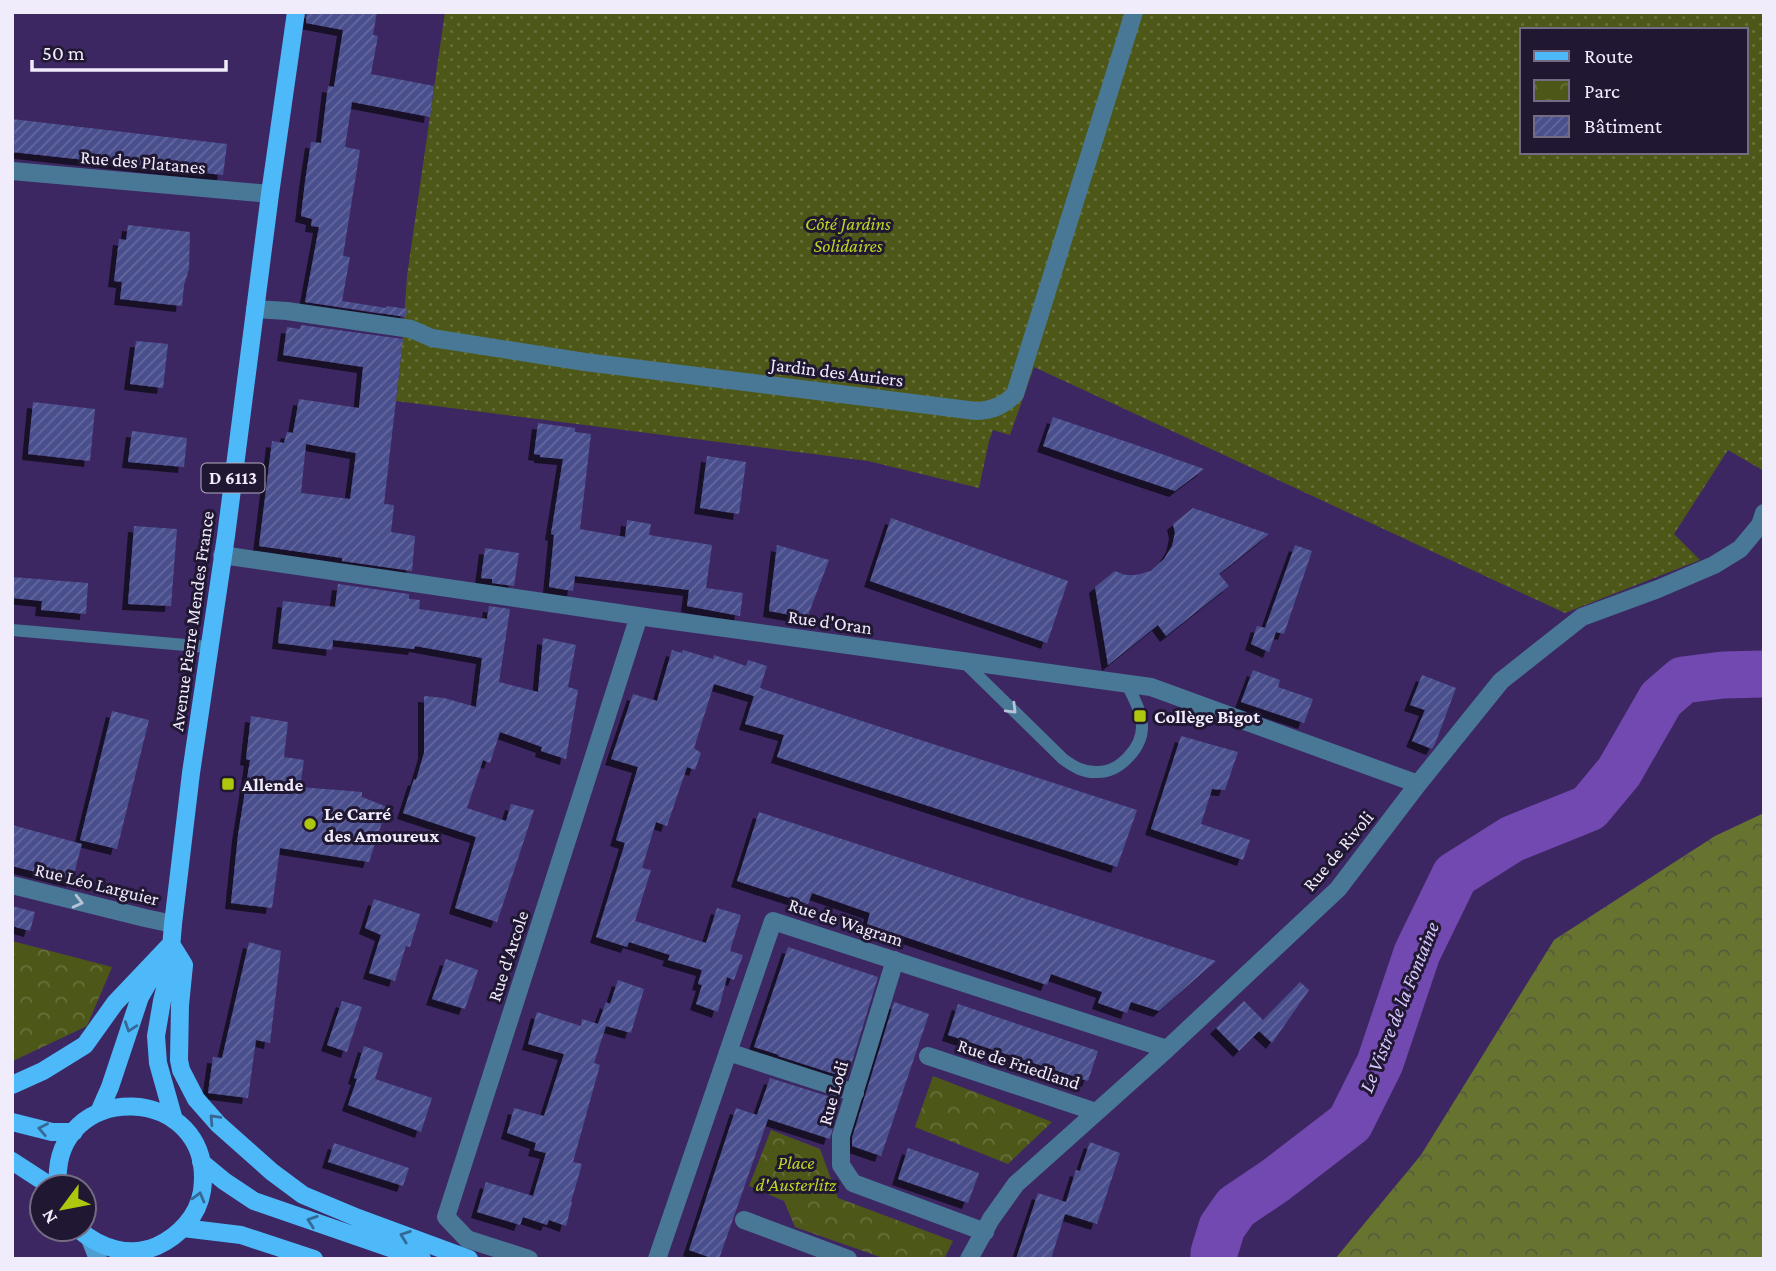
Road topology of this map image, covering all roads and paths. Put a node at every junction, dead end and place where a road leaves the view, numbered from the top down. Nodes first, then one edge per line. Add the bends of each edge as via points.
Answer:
1 (296, 12) edge
2 (1134, 12) edge
3 (12, 171) edge
4 (270, 194) junction
5 (255, 309) junction
6 (1764, 513) edge
7 (222, 555) junction
8 (639, 616) junction
9 (12, 629) edge
10 (209, 647) junction
11 (964, 661) junction
12 (1127, 684) junction
13 (1418, 785) junction
14 (12, 885) edge
15 (173, 924) junction
16 (171, 944) junction
17 (895, 960) junction
18 (1167, 1048) junction
19 (728, 1052) junction
20 (928, 1056) dead end
21 (12, 1085) edge
22 (855, 1093) junction
23 (99, 1112) junction
24 (1096, 1112) junction
25 (174, 1120) junction
26 (12, 1122) edge
27 (74, 1132) junction
28 (12, 1161) edge
29 (201, 1162) junction
30 (30, 1173) edge
31 (58, 1173) edge
32 (744, 1220) dead end
33 (183, 1228) junction
34 (985, 1232) junction
35 (168, 1241) junction
36 (98, 1242) edge
37 (89, 1243) edge
38 (98, 1259) edge
39 (160, 1259) edge
40 (314, 1259) edge
41 (422, 1259) edge
42 (469, 1259) edge
43 (529, 1259) edge
44 (657, 1259) edge
45 (848, 1259) edge
46 (969, 1259) edge

1 - 4 main road, Avenue Pierre Mendes France / D 6113
2 - 5 street, Jardin des Auriers via 1015,394 992,410 586,362 432,338 411,330
3 - 4 street, Rue des Platanes
4 - 5 main road, Avenue Pierre Mendes France / D 6113
5 - 7 main road, Avenue Pierre Mendes France / D 6113
6 - 13 street, Rue de Rivoli via 1740,549 1714,565 1583,617 1501,681
7 - 8 street, Rue d'Oran
7 - 10 main road, Avenue Pierre Mendes France / D 6113
8 - 11 street, Rue d'Oran
8 - 43 street, Rue d'Arcole via 446,1217 467,1239
9 - 10 lane
10 - 15 main road, Avenue Pierre Mendes France / D 6113
11 - 12 street, Rue d'Oran
11 -> 12 lane via 1063,759 1087,772 1114,768 1126,760 1140,738 1139,710
12 - 13 street, Rue d'Oran via 1151,687
13 - 18 street, Rue de Rivoli via 1338,889
14 -> 15 street, Rue Léo Larguier
15 - 16 main road, Avenue Pierre Mendes France / D 6113
16 - 21 main road via 115,1003 85,1045
16 -> 23 main road, Avenue Pierre Mendes France / D 6113 via 140,997
16 - 25 main road, Avenue Pierre Mendes France / D 6113 via 156,1036 158,1063
42 -> 16 main road via 303,1195 218,1124 196,1099 181,1070 184,965
17 - 18 street, Rue de Wagram
17 - 19 street, Rue de Wagram via 773,921
17 - 22 street, Rue Lodi
18 - 24 street, Rue de Rivoli
19 - 22 street
19 - 44 street, Rue de Wagram
20 - 24 street, Rue de Friedland
22 - 34 street, Rue Lodi via 841,1136 841,1165 853,1183
23 - 25 main road via 138,1106
23 - 27 main road
24 - 34 street, Rue de Rivoli via 1016,1184
25 - 29 main road via 195,1146
27 -> 26 main road via 52,1132
27 - 31 main road via 65,1145
28 - 30 main road
33 -> 29 main road via 201,1197
41 -> 29 main road via 254,1201
32 - 45 street
33 - 35 main road
33 - 40 main road via 241,1235
34 - 46 street, Rue de Rivoli
35 - 36 main road via 129,1251
35 - 39 main road
37 - 38 main road

